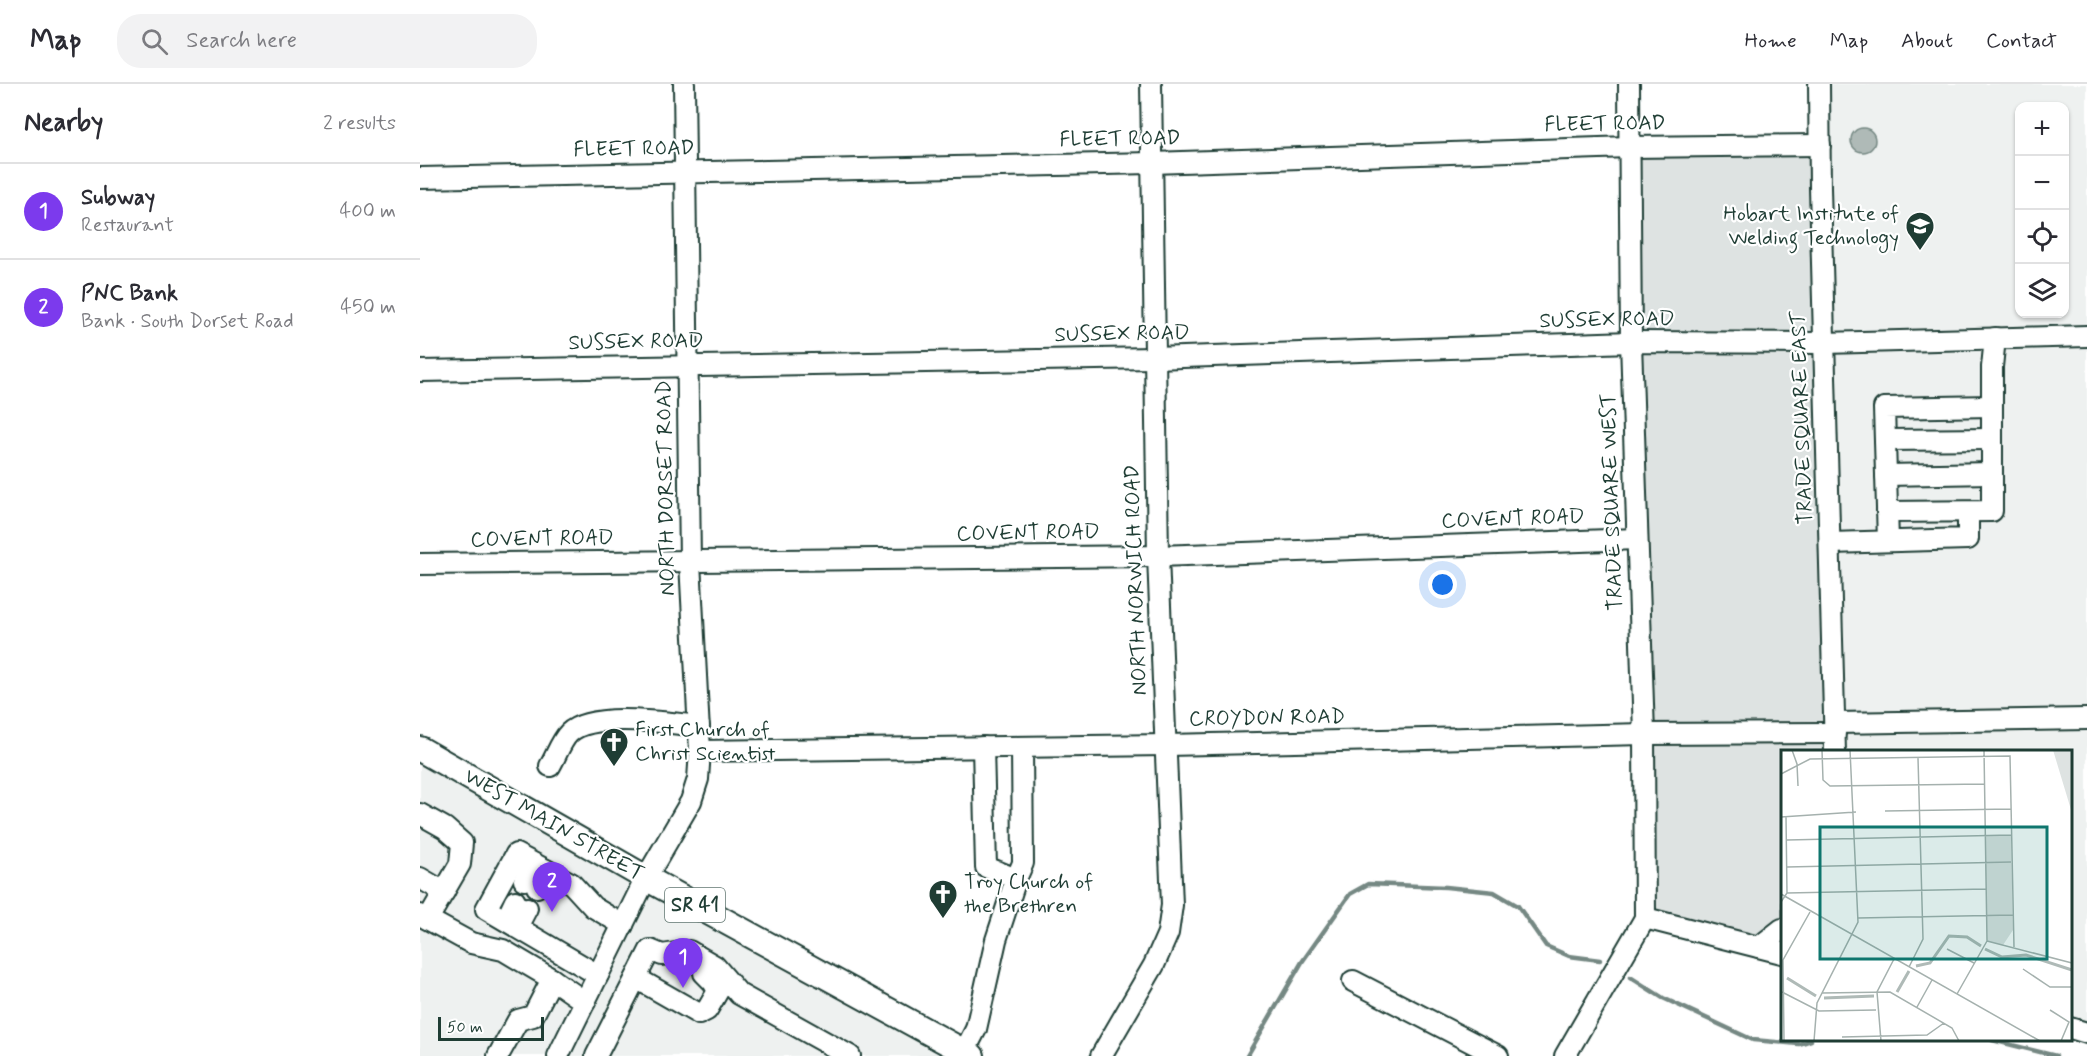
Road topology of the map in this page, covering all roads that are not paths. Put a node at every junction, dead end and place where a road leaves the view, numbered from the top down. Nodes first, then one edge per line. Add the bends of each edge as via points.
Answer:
1 (684, 84) edge
2 (1151, 84) edge
3 (1629, 84) edge
4 (1819, 84) edge
5 (1820, 145) junction
6 (1629, 147) junction
7 (1152, 163) junction
8 (685, 171) junction
9 (420, 178) edge
10 (2087, 336) edge
11 (1995, 338) junction
12 (1631, 342) junction
13 (1824, 343) junction
14 (1154, 358) junction
15 (688, 365) junction
16 (420, 371) edge
17 (1992, 406) junction
18 (1992, 439) junction
19 (1885, 440) junction
20 (1992, 473) junction
21 (1886, 475) junction
22 (1887, 512) junction
23 (1968, 512) junction
24 (1637, 539) junction
25 (1888, 541) junction
26 (1830, 543) junction
27 (1158, 556) junction
28 (690, 562) junction
29 (420, 564) edge
30 (2087, 719) edge
31 (699, 726) junction
32 (1644, 734) junction
33 (1835, 736) edge
34 (1167, 745) junction
35 (983, 747) junction
36 (1022, 747) junction
37 (420, 749) edge
38 (700, 751) junction
39 (550, 766) dead end
40 (420, 814) edge
41 (420, 878) edge
42 (646, 878) junction
43 (1016, 879) junction
44 (444, 892) junction
45 (521, 904) dead end
46 (424, 917) edge
47 (1645, 918) junction
48 (511, 924) junction
49 (623, 925) junction
50 (1781, 930) edge
51 (1759, 947) junction
52 (1781, 953) edge
53 (665, 954) junction
54 (598, 975) junction
55 (636, 978) junction
56 (552, 979) junction
57 (1353, 981) dead end
58 (585, 1002) junction
59 (2072, 1029) edge
60 (2087, 1033) edge
61 (821, 1049) edge
62 (966, 1055) edge
63 (498, 1056) edge
64 (558, 1056) edge
65 (596, 1056) edge
66 (850, 1056) edge
67 (1101, 1056) edge
68 (1498, 1056) edge
69 (1565, 1056) edge

1 - 8 street, NORTH DORSET ROAD
2 - 7 street, NORTH NORWICH ROAD
3 - 6 street, TRADE SQUARE WEST
4 - 5 street, TRADE SQUARE EAST
5 - 6 street, FLEET ROAD
5 - 13 street, TRADE SQUARE EAST
6 - 7 street, FLEET ROAD
6 - 12 street, TRADE SQUARE WEST
7 - 8 street, FLEET ROAD
7 - 14 street, NORTH NORWICH ROAD
8 - 9 street, FLEET ROAD
8 - 15 street, NORTH DORSET ROAD
10 - 11 street, SUSSEX ROAD
11 - 13 street, SUSSEX ROAD
11 - 17 street
12 - 13 street, SUSSEX ROAD
12 - 14 street, SUSSEX ROAD
12 - 24 street, TRADE SQUARE WEST
13 - 26 street, TRADE SQUARE EAST
14 - 15 street, SUSSEX ROAD
14 - 27 street, NORTH NORWICH ROAD
15 - 16 street, SUSSEX ROAD
15 - 28 street, NORTH DORSET ROAD
17 - 18 street
17 - 19 street via 1884,408
18 - 19 street
18 - 20 street
19 - 21 street
20 - 21 street
20 - 23 street via 1992,512
21 - 22 street
22 - 23 street
22 - 25 street
23 - 25 street via 1968,539
24 - 27 street, COVENT ROAD
24 - 32 street, TRADE SQUARE WEST
25 - 26 street
26 - 33 street, TRADE SQUARE EAST
27 - 28 street, COVENT ROAD
27 - 34 street, NORTH NORWICH ROAD
28 - 29 street, COVENT ROAD
28 - 31 street, NORTH DORSET ROAD
30 - 33 street, CROYDON ROAD
31 - 38 street, NORTH DORSET ROAD
31 - 39 street via 611,720 585,724 569,734
32 - 33 street, CROYDON ROAD
32 - 34 street, CROYDON ROAD
32 - 47 street, TRADE SQUARE WEST
34 - 36 street, CROYDON ROAD
34 - 67 street, NORTH NORWICH ROAD via 1172,905 1167,933 1154,965
35 - 36 street, CROYDON ROAD
35 - 38 street, CROYDON ROAD
35 - 43 street via 986,867
36 - 43 street via 1023,863
37 - 42 main road, WEST MAIN STREET / SR 41
38 - 42 street, NORTH DORSET ROAD via 691,801
40 - 44 street via 462,843 460,864
41 - 44 street
42 - 49 street, NORTH DORSET ROAD
42 - 62 main road, WEST MAIN STREET / SR 41
43 - 62 street
44 - 46 street
45 - 48 street
46 - 56 street via 471,943 503,950
47 - 51 street
47 - 69 street
48 - 49 street via 486,909 516,854 535,875 571,883 593,907
48 - 54 street
49 - 54 street, NORTH DORSET ROAD
50 - 51 street
51 - 52 street
53 - 55 street via 650,950
53 - 55 street via 697,969 713,982 718,991 707,1010 699,1014
53 - 61 street via 689,951 715,966 739,994
54 - 58 street, NORTH DORSET ROAD
55 - 65 street
56 - 58 street
56 - 63 street via 533,1016 518,1020
57 - 68 street
58 - 64 street, NORTH DORSET ROAD
59 - 60 street
61 - 66 street

